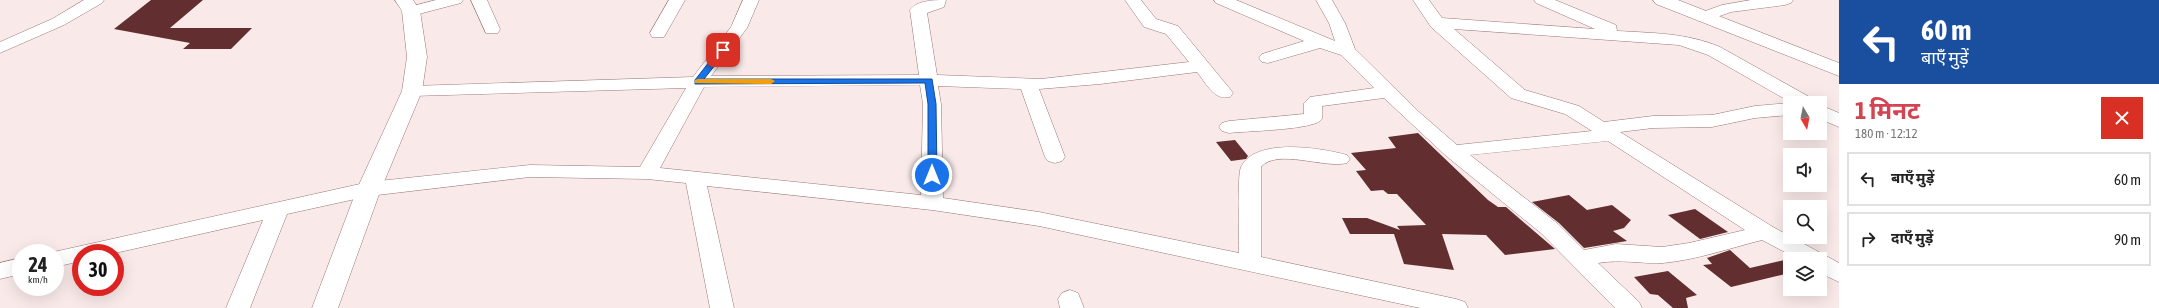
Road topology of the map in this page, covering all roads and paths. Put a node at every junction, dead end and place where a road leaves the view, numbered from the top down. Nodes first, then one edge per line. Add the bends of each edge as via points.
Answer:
1 (96, 0) edge
2 (455, 0) edge
3 (479, 0) edge
4 (676, 0) edge
5 (751, 0) edge
6 (938, 0) edge
7 (1133, 0) edge
8 (1222, 0) edge
9 (1324, 0) edge
10 (1421, 0) edge
11 (1542, 0) edge
12 (1662, 0) edge
13 (1675, 0) edge
14 (1785, 0) edge
15 (408, 6) edge
16 (1706, 15) junction
17 (1437, 23) junction
18 (492, 29) dead end
19 (658, 33) dead end
20 (1633, 37) junction
21 (1320, 42) junction
22 (0, 48) edge
23 (1347, 51) junction
24 (1268, 58) dead end
25 (1839, 63) edge
26 (1202, 66) junction
27 (1839, 70) edge
28 (929, 80) junction
29 (698, 82) junction
30 (1028, 84) junction
31 (412, 91) junction
32 (1388, 92) junction
33 (1224, 93) dead end
34 (1793, 96) edge
35 (1783, 109) edge
36 (1827, 115) edge
37 (1839, 121) edge
38 (1229, 127) dead end
39 (1607, 132) junction
40 (1452, 151) junction
41 (1055, 157) dead end
42 (1340, 159) dead end
43 (647, 173) junction
44 (695, 178) junction
45 (369, 189) junction
46 (932, 203) junction
47 (278, 210) junction
48 (1765, 232) junction
49 (123, 244) edge
50 (1803, 252) edge
51 (1581, 258) junction
52 (1250, 262) junction
53 (1827, 266) edge
54 (12, 268) edge
55 (0, 271) edge
56 (1839, 274) edge
57 (238, 308) edge
58 (325, 308) edge
59 (722, 308) edge
60 (1456, 308) edge
61 (1630, 308) edge

1 - 22 street via 58,22
2 - 15 street
3 - 18 street
4 - 19 street
5 - 29 street via 739,28
6 - 28 street via 938,4 918,10
7 - 26 street via 1150,23 1172,30
8 - 21 street
9 - 23 street
10 - 17 street
11 - 20 street
12 - 16 street
13 - 16 street
14 - 16 street via 1728,8
15 - 31 street via 417,57
16 - 25 street
16 - 27 street
17 - 20 street
17 - 39 street via 1518,94 1572,110
20 - 34 street via 1679,40 1700,45
21 - 23 street
21 - 24 street
23 - 32 street
26 - 30 street via 1100,79
26 - 33 street
28 - 29 street
28 - 30 street
28 - 46 street via 932,104
29 - 31 street
29 - 43 street
30 - 41 street
31 - 45 street
32 - 38 street via 1317,101 1312,103 1313,117 1301,121
32 - 40 street
35 - 39 street via 1712,121 1653,122
36 - 37 street
39 - 40 street
39 - 48 street
40 - 51 street via 1550,229
42 - 52 street via 1269,155 1258,159 1250,168
43 - 44 street
43 - 45 street via 530,171
44 - 46 street
44 - 59 street
45 - 47 street
45 - 58 street
46 - 52 street via 1039,219
47 - 49 street
47 - 57 street
48 - 50 street
48 - 51 street via 1669,254 1616,252
51 - 61 street
52 - 60 street
53 - 56 street
54 - 55 street

